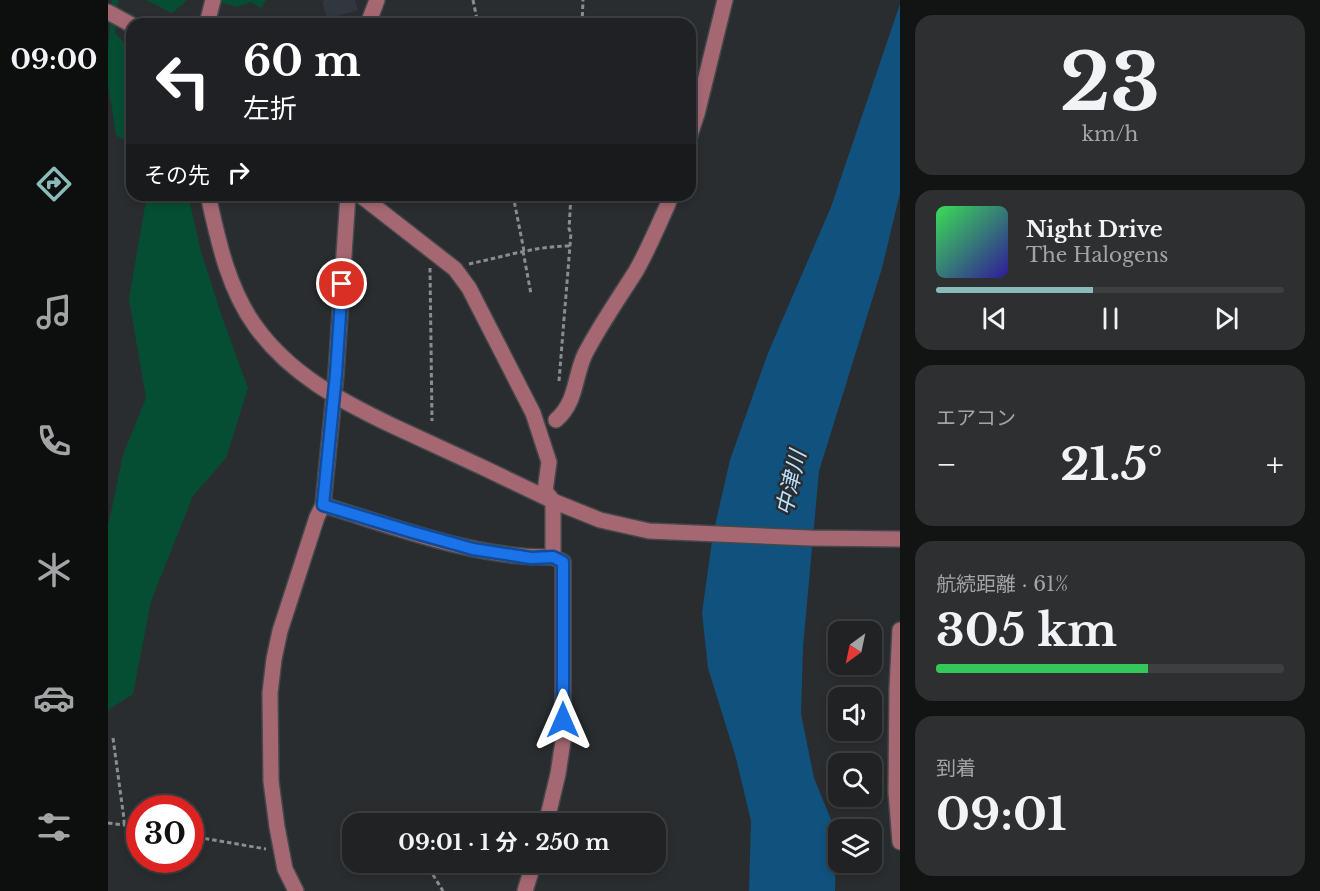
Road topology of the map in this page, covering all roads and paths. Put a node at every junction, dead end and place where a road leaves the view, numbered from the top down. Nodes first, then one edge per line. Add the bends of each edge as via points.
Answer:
1 (213, 0) edge
2 (377, 0) edge
3 (473, 0) edge
4 (583, 0) edge
5 (724, 0) edge
6 (108, 12) edge
7 (208, 18) edge
8 (370, 18) edge
9 (477, 18) edge
10 (582, 18) edge
11 (126, 22) edge
12 (696, 117) edge
13 (208, 201) edge
14 (348, 201) edge
15 (368, 201) edge
16 (514, 201) edge
17 (571, 201) edge
18 (669, 201) edge
19 (570, 246) junction
20 (524, 251) junction
21 (433, 252) junction
22 (455, 269) junction
23 (531, 294) dead end
24 (559, 382) dead end
25 (556, 420) dead end
26 (432, 421) dead end
27 (553, 501) junction
28 (323, 505) junction
29 (892, 539) edge
30 (553, 557) junction
31 (900, 630) edge
32 (113, 738) dead end
33 (549, 813) edge
34 (108, 823) edge
35 (124, 825) joint
36 (204, 838) edge
37 (900, 842) edge
38 (281, 852) junction
39 (432, 873) edge
40 (531, 873) edge
41 (296, 891) edge
42 (443, 891) edge
43 (525, 891) edge

1 - 7 street
2 - 8 street
3 - 9 path
4 - 10 path
5 - 12 street
6 - 11 street
13 - 27 street, bridge via 237,294 255,326 280,356 347,404
14 - 28 street
15 - 21 street
16 - 20 path
17 - 19 path
18 - 25 street via 638,268 585,355 566,412
19 - 20 path
19 - 24 path
20 - 22 path
20 - 23 path
21 - 22 street
21 - 26 path
22 - 27 street via 469,288 533,412 549,462 545,491
27 - 29 street via 600,520 650,531
27 - 30 street
28 - 30 street via 473,549 531,558
28 - 38 street via 274,659 270,693 271,781
30 - 33 street via 563,562 563,741
31 - 37 street via 896,792
32 - 35 path
34 - 35 path
36 - 38 path
38 - 41 street
39 - 42 path
40 - 43 street

